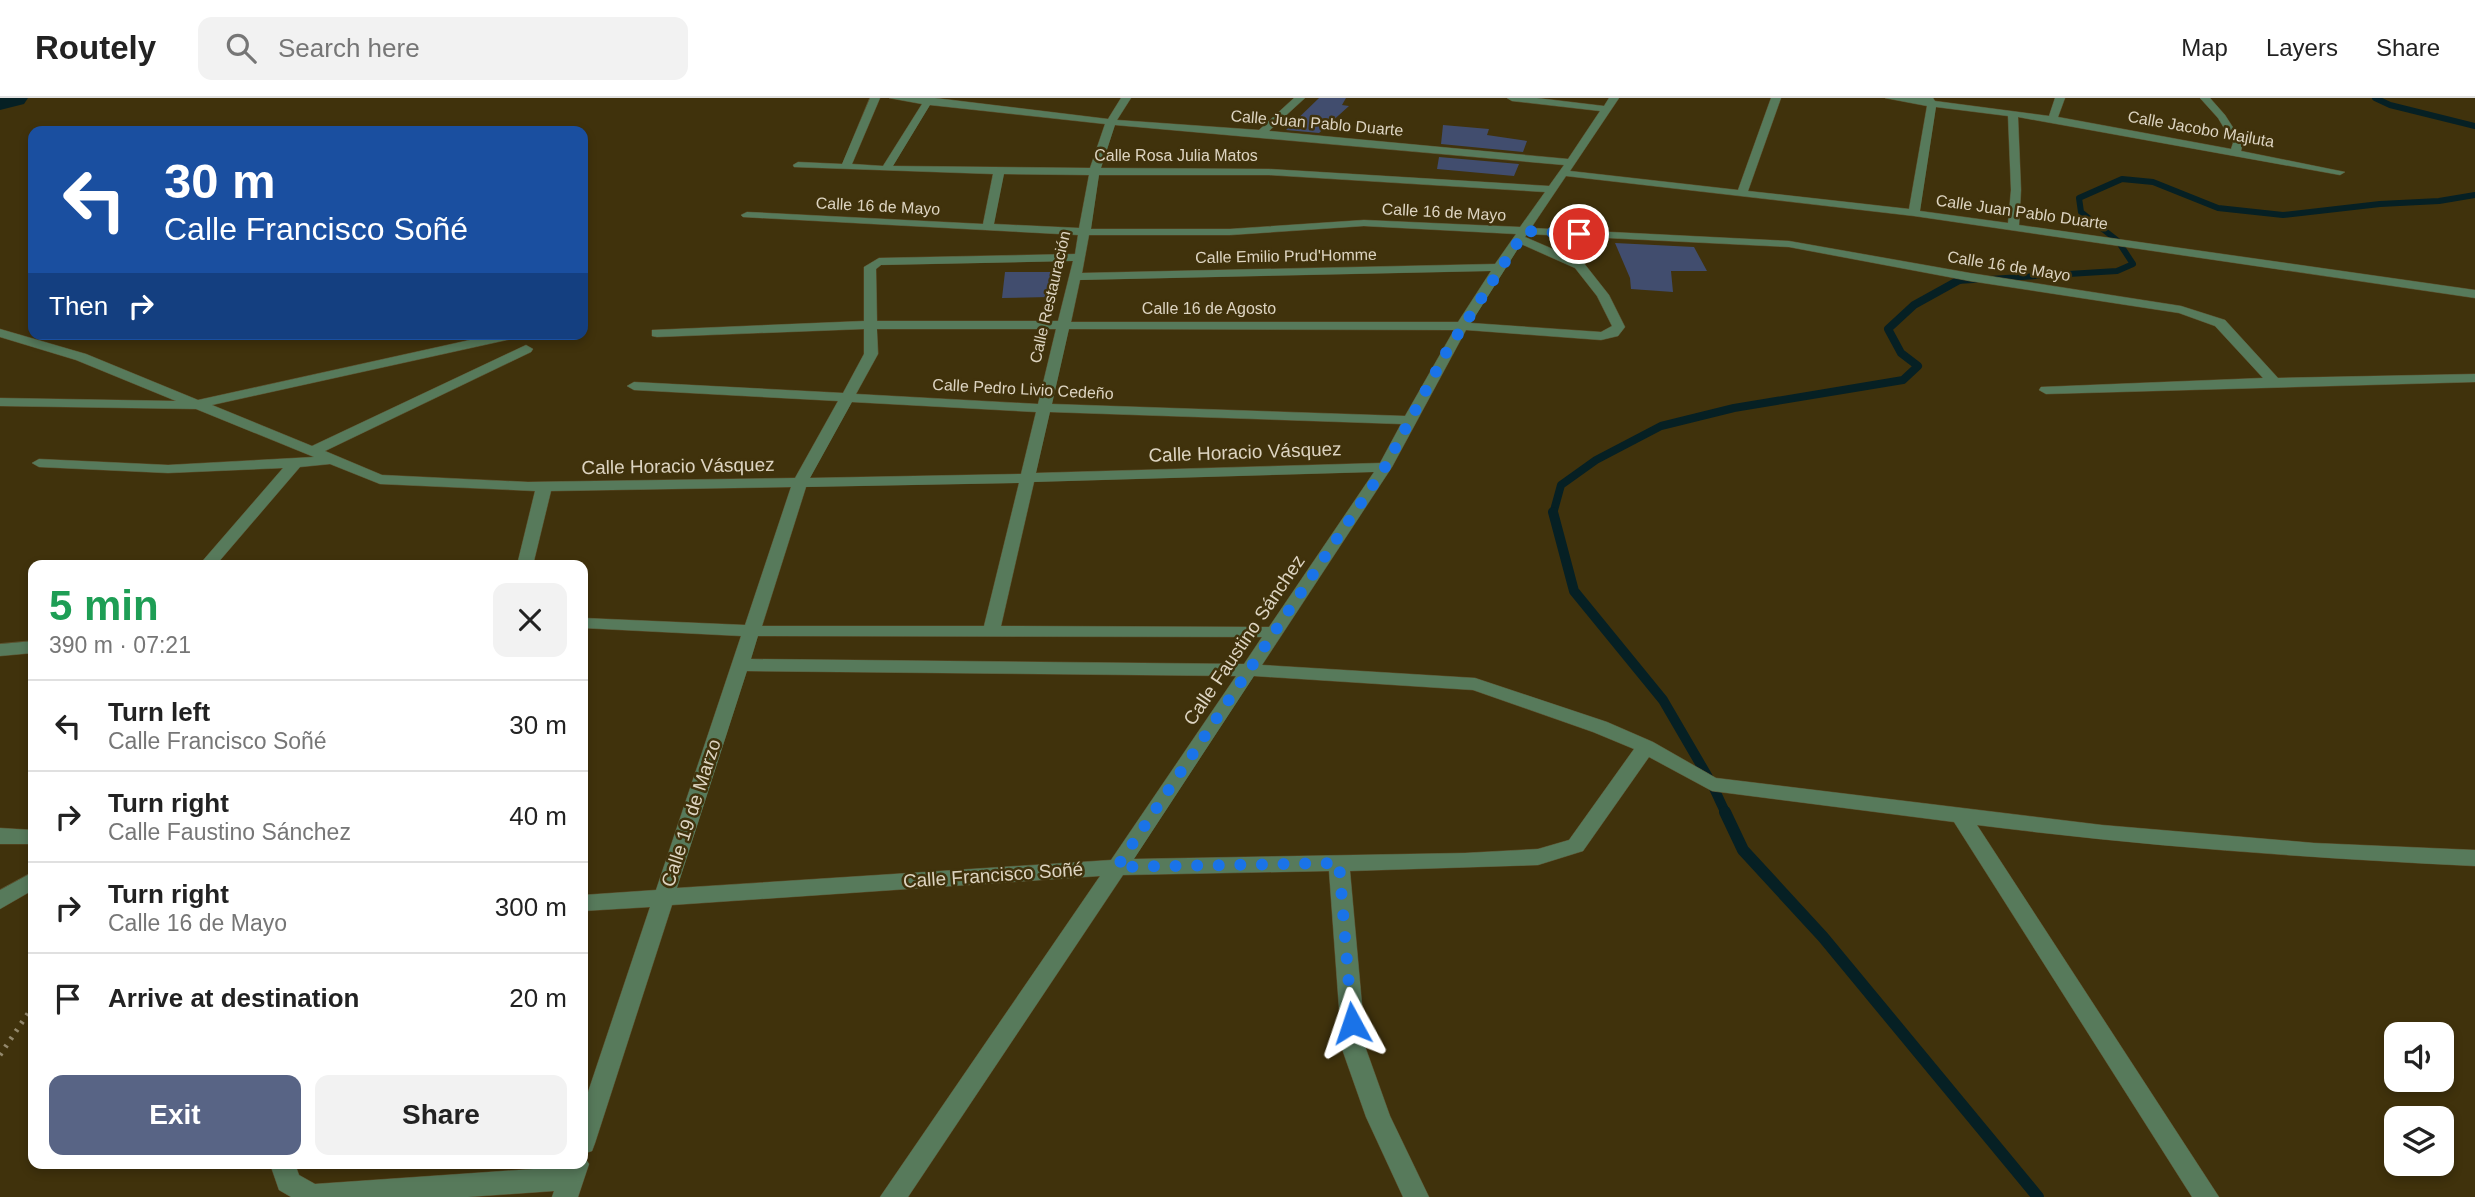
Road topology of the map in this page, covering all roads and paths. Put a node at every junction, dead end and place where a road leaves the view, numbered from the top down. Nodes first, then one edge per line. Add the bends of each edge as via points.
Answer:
1 (875, 98) edge
2 (894, 98) edge
3 (1126, 98) edge
4 (1300, 98) edge
5 (1512, 98) edge
6 (1776, 98) edge
7 (1890, 98) edge
8 (2060, 98) edge
9 (2205, 98) edge
10 (929, 99) edge
11 (1930, 101) edge
12 (1611, 104) edge
13 (2013, 113) junction
14 (2053, 119) junction
15 (1111, 122) junction
16 (1261, 133) junction
17 (2236, 151) junction
18 (798, 165) dead end
19 (846, 167) junction
20 (1567, 168) junction
21 (886, 169) junction
22 (1095, 170) junction
23 (999, 171) junction
24 (2340, 172) dead end
25 (1553, 189) junction
26 (1742, 193) junction
27 (1914, 213) junction
28 (747, 215) dead end
29 (2013, 226) junction
30 (988, 227) junction
31 (1083, 232) junction
32 (1522, 235) junction
33 (1080, 257) junction
34 (1499, 267) junction
35 (1074, 277) junction
36 (2475, 294) edge
37 (872, 325) junction
38 (1062, 326) junction
39 (1463, 326) junction
40 (0, 333) edge
41 (657, 333) dead end
42 (489, 340) edge
43 (526, 349) dead end
44 (2475, 378) edge
45 (2274, 382) junction
46 (634, 386) dead end
47 (2046, 390) dead end
48 (845, 398) junction
49 (0, 402) edge
50 (194, 405) junction
51 (1043, 408) junction
52 (1410, 420) junction
53 (312, 452) junction
54 (332, 460) junction
55 (296, 462) junction
56 (39, 463) dead end
57 (1385, 467) junction
58 (1027, 478) junction
59 (800, 483) junction
60 (544, 487) junction
61 (211, 560) edge
62 (526, 560) edge
63 (588, 623) edge
64 (751, 631) junction
65 (991, 632) junction
66 (1274, 632) junction
67 (28, 647) edge
68 (0, 650) edge
69 (740, 665) junction
70 (1249, 670) junction
71 (1646, 747) junction
72 (1959, 813) junction
73 (0, 836) edge
74 (28, 837) edge
75 (2475, 858) edge
76 (1339, 863) junction
77 (1117, 867) junction
78 (28, 883) edge
79 (664, 897) junction
80 (0, 901) edge
81 (588, 904) edge
82 (28, 1013) edge
83 (0, 1055) edge
84 (588, 1128) edge
85 (284, 1169) edge
86 (571, 1180) edge
87 (893, 1197) edge
88 (1416, 1197) edge
89 (2206, 1197) edge

1 - 19 street
2 - 10 street, Calle Juan Pablo Duarte
3 - 15 street, Calle Restauración
4 - 16 street
5 - 12 street
6 - 26 street
7 - 11 street, Calle Jacobo Majluta
8 - 14 street
9 - 17 street via 2238,143
10 - 15 street, Calle Juan Pablo Duarte
10 - 21 street
11 - 13 street, Calle Jacobo Majluta
11 - 27 street
12 - 20 street, Calle Faustino Sánchez
13 - 14 street, Calle Jacobo Majluta
13 - 29 street
14 - 17 street, Calle Jacobo Majluta
15 - 16 street, Calle Juan Pablo Duarte
15 - 22 street, Calle Restauración
16 - 20 street, Calle Juan Pablo Duarte
17 - 24 street, Calle Jacobo Majluta
18 - 19 street, Calle Rosa Julia Matos
19 - 21 street, Calle Rosa Julia Matos
20 - 25 street, Calle Faustino Sánchez
20 - 26 street, Calle Juan Pablo Duarte
21 - 23 street, Calle Rosa Julia Matos
22 - 23 street, Calle Rosa Julia Matos
22 - 25 street, Calle Rosa Julia Matos via 1269,172
22 - 31 street, Calle Restauración
23 - 30 street
25 - 32 street, Calle Faustino Sánchez
26 - 27 street, Calle Juan Pablo Duarte
27 - 29 street, Calle Juan Pablo Duarte
28 - 30 street, Calle 16 de Mayo
29 - 36 street, Calle Juan Pablo Duarte
30 - 31 street, Calle 16 de Mayo
31 - 32 street, Calle 16 de Mayo via 1230,232 1364,223
31 - 33 street, Calle Restauración
32 - 34 street, Calle Faustino Sánchez
32 - 39 street, Calle 16 de Agosto via 1579,265 1603,295 1619,327 1601,336
32 - 45 street, Calle 16 de Mayo via 1789,244 2181,310 2220,323
33 - 35 street, Calle Restauración
33 - 37 street, Calle 19 de Marzo via 878,262 870,267
34 - 35 street, Calle Emilio Prud'Homme
34 - 39 street, Calle Faustino Sánchez
35 - 38 street, Calle Restauración
37 - 38 street, Calle 16 de Agosto
37 - 41 street, Calle 16 de Agosto
37 - 48 street, Calle 19 de Marzo via 871,354
38 - 39 street, Calle 16 de Agosto
38 - 51 street, Calle Restauración
39 - 52 street, Calle Faustino Sánchez
40 - 50 street, Calle Horacio Vásquez via 81,357
42 - 50 street
43 - 53 street
44 - 45 street
45 - 47 street
46 - 48 street, Calle Pedro Livio Cedeño
48 - 51 street, Calle Pedro Livio Cedeño
48 - 59 street, Calle 19 de Marzo
49 - 50 street
50 - 53 street, Calle Horacio Vásquez
51 - 52 street, Calle Pedro Livio Cedeño
51 - 58 street, Calle Restauración
52 - 57 street, Calle Faustino Sánchez
53 - 54 street, Calle Horacio Vásquez
54 - 55 street
54 - 60 street, Calle Horacio Vásquez via 380,479
55 - 56 street via 168,469
55 - 61 street
57 - 58 street, Calle Horacio Vásquez
57 - 66 street, Calle Faustino Sánchez
58 - 59 street, Calle Horacio Vásquez
58 - 65 street, Calle Restauración
59 - 60 street, Calle Horacio Vásquez
59 - 64 street, Calle 19 de Marzo
60 - 62 street
63 - 64 street
64 - 65 street
64 - 69 street, Calle 19 de Marzo
65 - 66 street
66 - 70 street, Calle Faustino Sánchez
67 - 68 street
69 - 70 street
69 - 79 street, Calle 19 de Marzo
70 - 71 street via 1475,684
70 - 77 street, Calle Faustino Sánchez
71 - 72 street via 1712,784
71 - 76 street, Calle Francisco Soñé via 1576,846 1538,857
72 - 75 street via 2102,833 2314,852
72 - 89 street
73 - 74 street
76 - 77 street, Calle Francisco Soñé
76 - 88 street via 1354,1049 1378,1117
77 - 79 street, Calle Francisco Soñé
77 - 87 street, Calle Faustino Sánchez
78 - 80 street
79 - 81 street, Calle Francisco Soñé
79 - 84 street, Calle 19 de Marzo
82 - 83 path
85 - 86 street via 288,1182 313,1196

